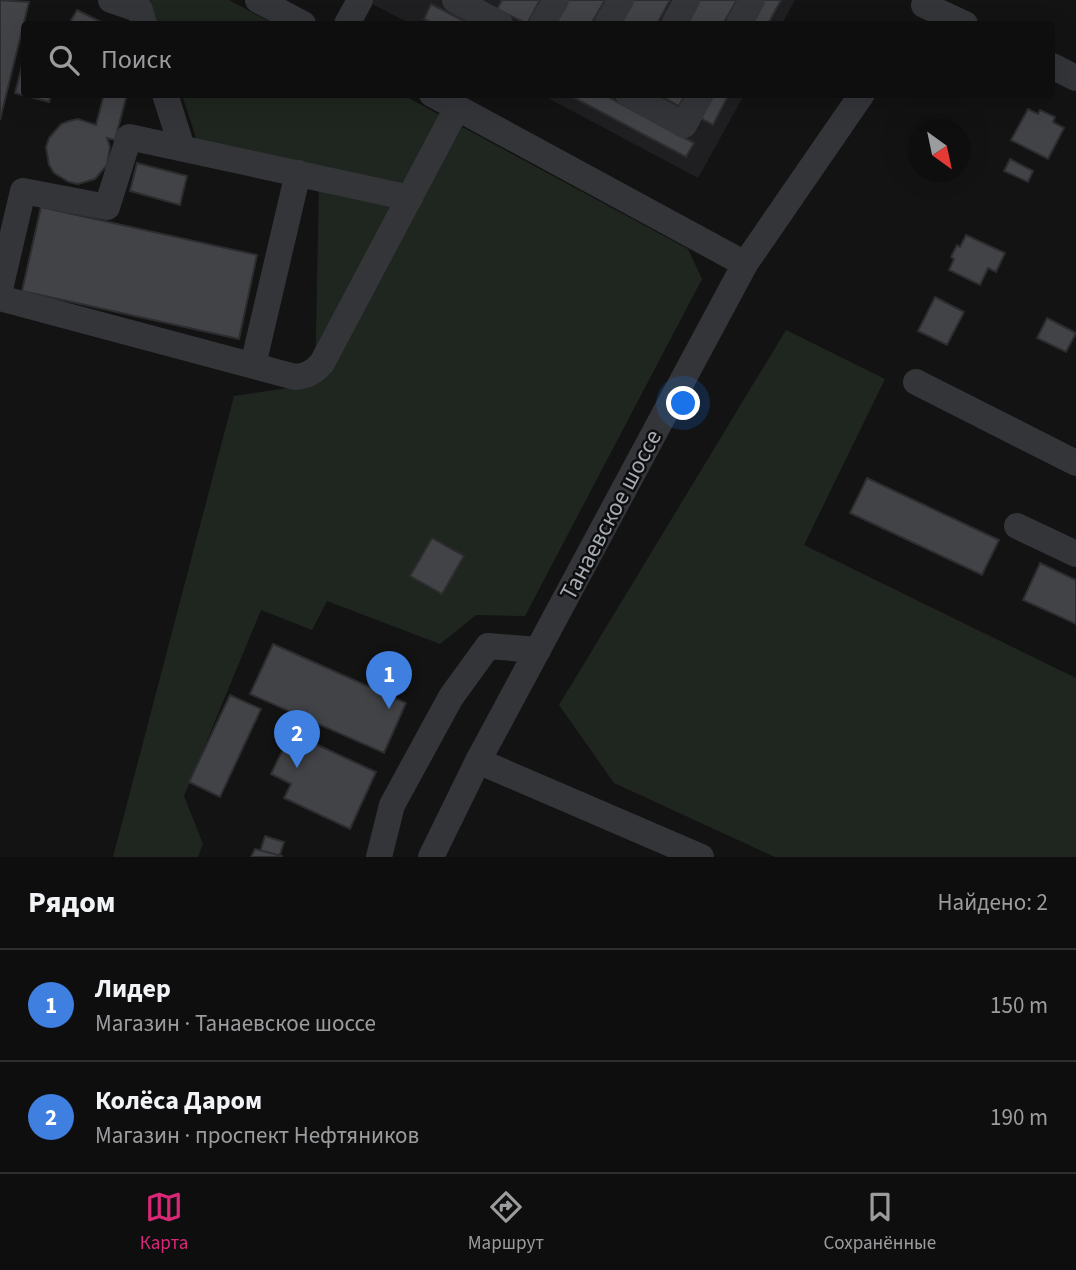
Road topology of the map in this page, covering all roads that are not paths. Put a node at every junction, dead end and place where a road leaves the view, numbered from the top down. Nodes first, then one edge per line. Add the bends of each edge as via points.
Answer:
1 (111, 0) edge
2 (258, 0) edge
3 (360, 0) edge
4 (455, 0) edge
5 (555, 0) edge
6 (621, 0) edge
7 (687, 0) edge
8 (752, 0) edge
9 (920, 10) edge
10 (490, 13) edge
11 (143, 21) edge
12 (297, 21) edge
13 (349, 21) edge
14 (544, 21) edge
15 (609, 21) edge
16 (676, 21) edge
17 (741, 21) edge
18 (955, 21) edge
19 (1055, 68) edge
20 (1076, 78) edge
21 (167, 98) edge
22 (439, 98) edge
23 (636, 98) edge
24 (699, 98) edge
25 (859, 98) edge
26 (457, 108) junction
27 (182, 148) junction
28 (298, 173) junction
29 (410, 198) junction
30 (745, 264) junction
31 (0, 289) edge
32 (0, 298) edge
33 (253, 365) junction
34 (916, 382) dead end
35 (1076, 463) edge
36 (1017, 526) dead end
37 (1076, 554) edge
38 (538, 650) junction
39 (478, 761) junction
40 (379, 857) edge
41 (431, 857) edge
42 (701, 857) edge

1 - 11 street via 140,10
2 - 12 street
3 - 13 street
4 - 10 street
5 - 14 street
6 - 15 street
7 - 16 street
8 - 17 street
9 - 18 street
19 - 20 street
21 - 27 street
22 - 26 street
23 - 24 street via 684,125
25 - 30 street, Танаевское шоссе
26 - 29 street
26 - 30 street
27 - 28 street
27 - 31 street via 129,137 107,207 23,191
28 - 29 street
28 - 33 street
29 - 33 street via 322,363 295,377
30 - 38 street, Танаевское шоссе
32 - 33 street
34 - 35 street
36 - 37 street
38 - 39 street, Танаевское шоссе
38 - 40 street via 488,646 451,697 392,806
39 - 41 street, Танаевское шоссе
39 - 42 street

